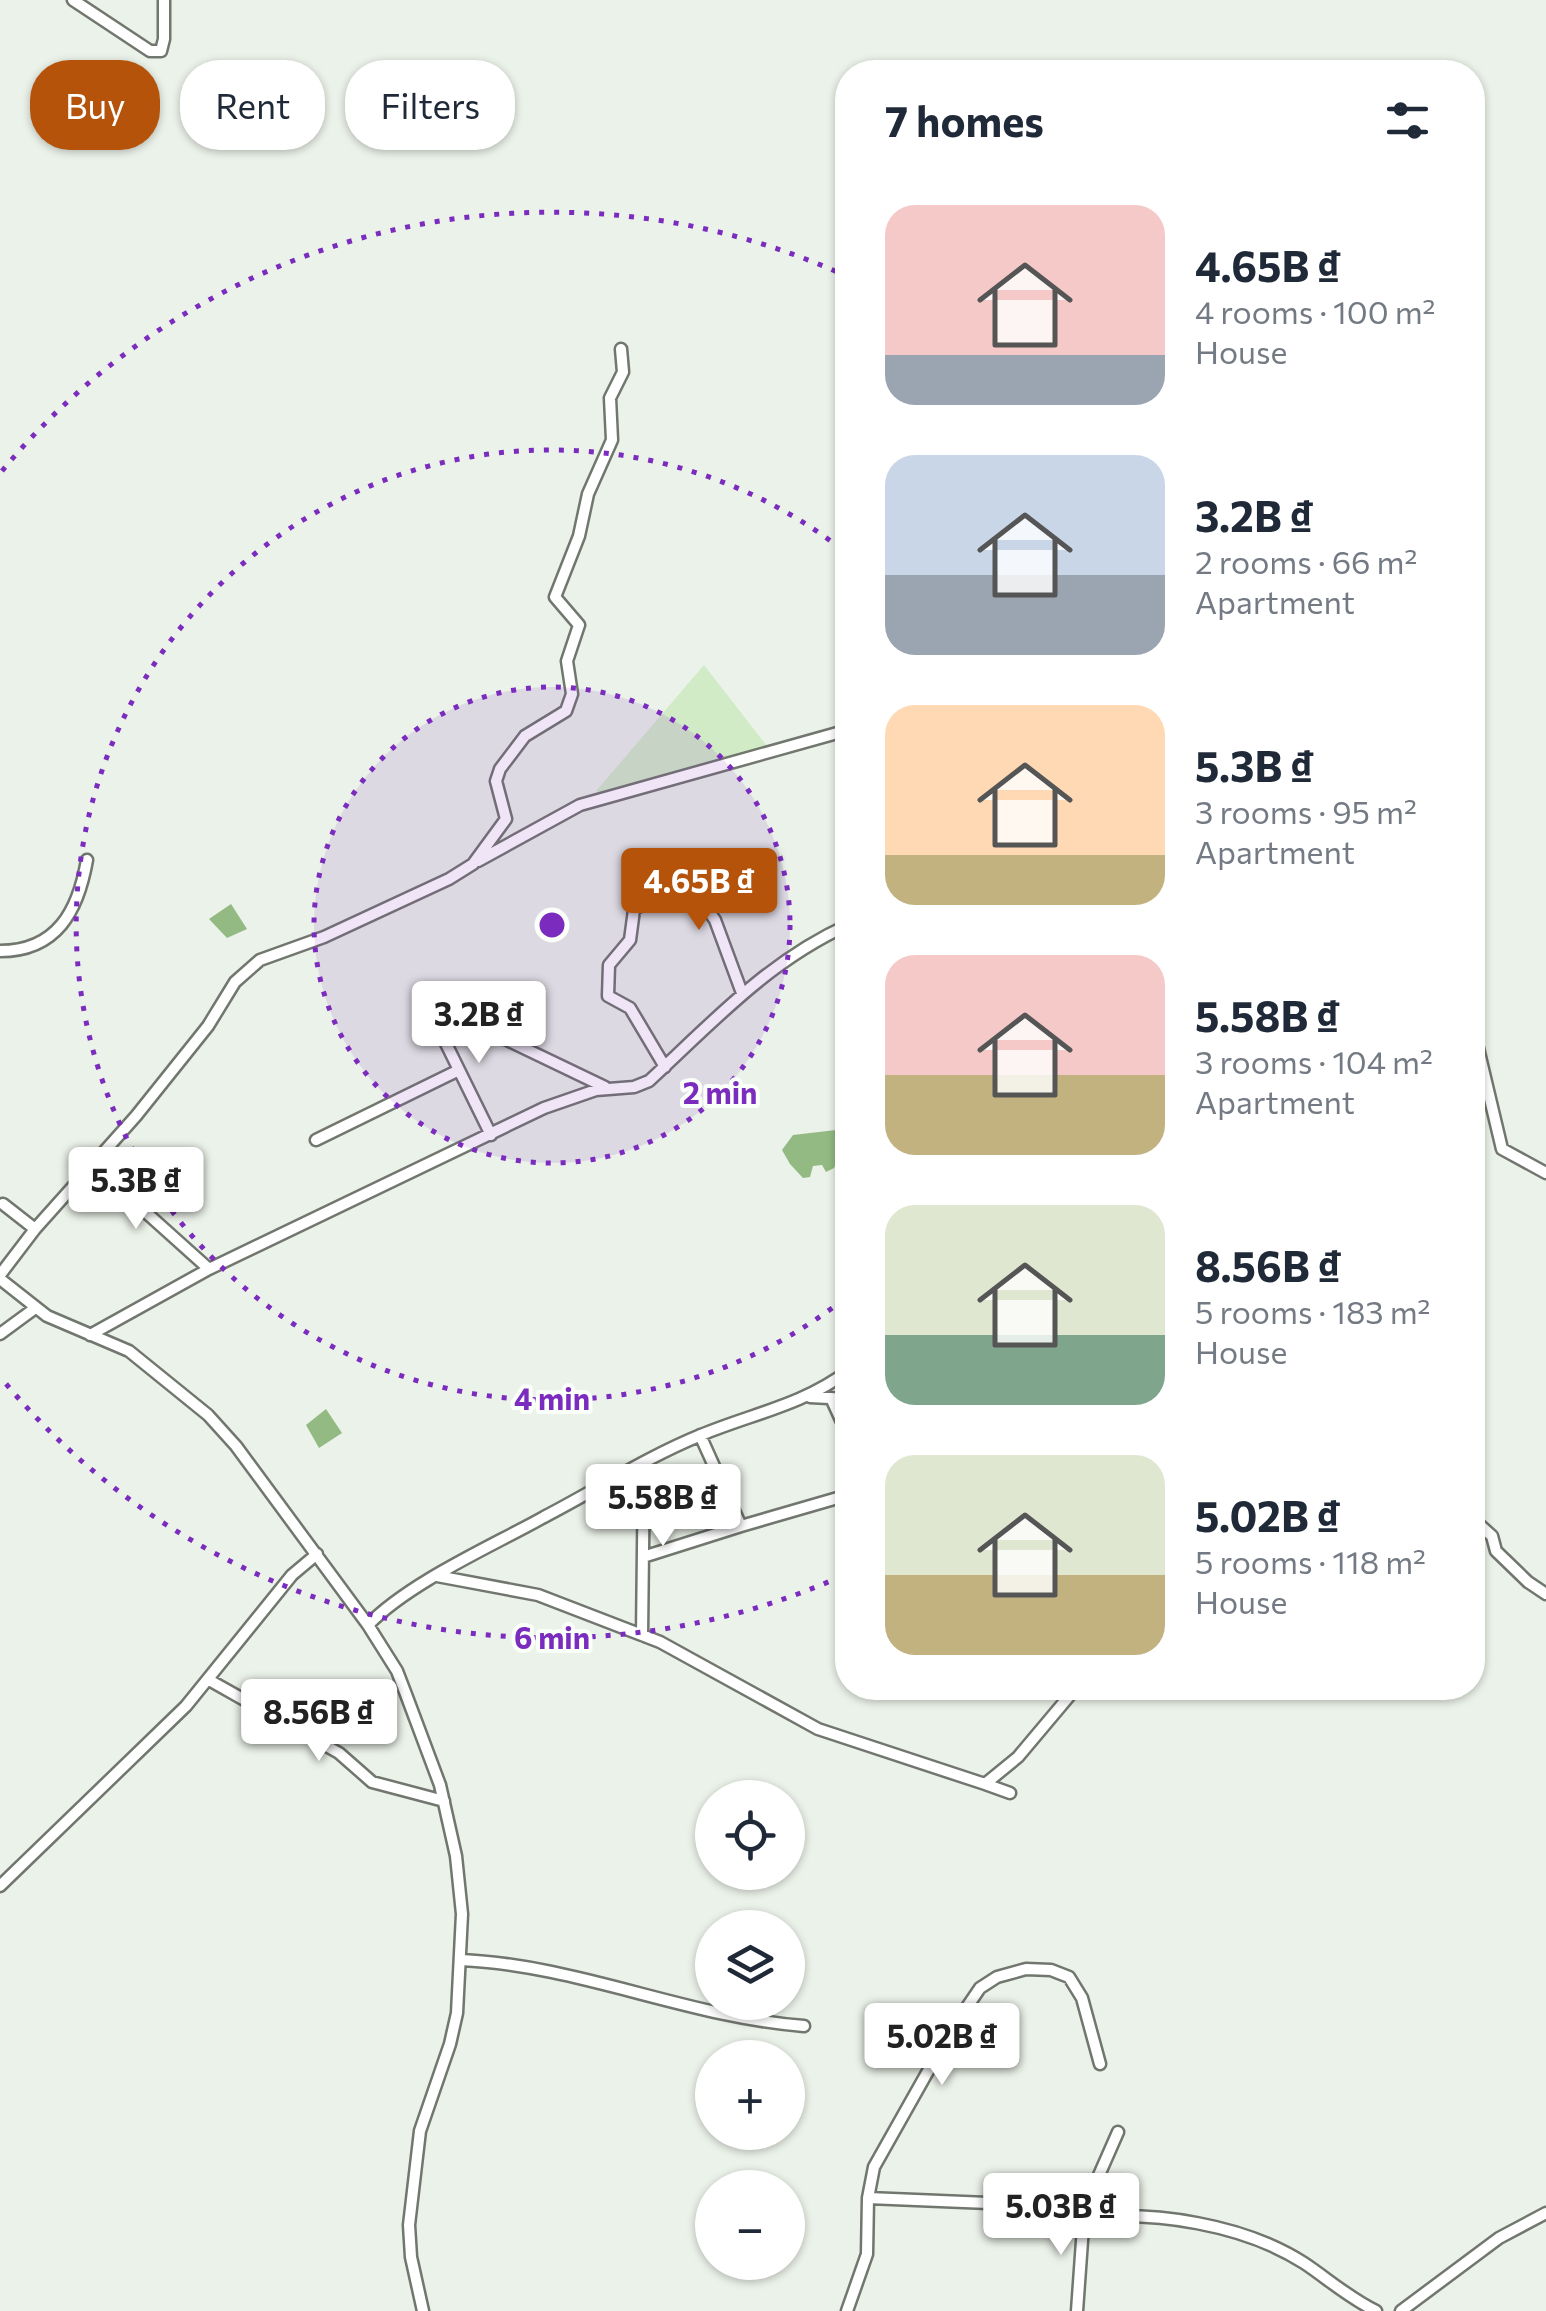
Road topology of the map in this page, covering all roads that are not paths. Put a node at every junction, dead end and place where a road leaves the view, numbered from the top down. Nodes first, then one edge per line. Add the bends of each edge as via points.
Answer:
1 (73, 0) edge
2 (164, 0) edge
3 (620, 348) dead end
4 (835, 734) edge
5 (86, 860) dead end
6 (472, 864) junction
7 (835, 932) edge
8 (0, 951) edge
9 (742, 993) junction
10 (665, 1067) junction
11 (459, 1070) junction
12 (1485, 1075) edge
13 (609, 1089) junction
14 (491, 1136) junction
15 (316, 1140) dead end
16 (92, 1164) junction
17 (1546, 1173) edge
18 (2, 1204) edge
19 (35, 1230) junction
20 (209, 1269) junction
21 (0, 1277) edge
22 (34, 1309) junction
23 (0, 1334) edge
24 (90, 1335) junction
25 (835, 1380) edge
26 (810, 1396) junction
27 (831, 1398) junction
28 (835, 1398) edge
29 (835, 1407) edge
30 (700, 1435) junction
31 (644, 1464) junction
32 (835, 1499) edge
33 (741, 1526) junction
34 (1485, 1530) edge
35 (317, 1554) junction
36 (643, 1556) junction
37 (437, 1576) junction
38 (1546, 1594) edge
39 (368, 1625) junction
40 (642, 1634) junction
41 (209, 1680) junction
42 (1066, 1700) edge
43 (985, 1784) junction
44 (1010, 1793) dead end
45 (444, 1801) junction
46 (0, 1886) edge
47 (461, 1960) junction
48 (804, 2026) dead end
49 (1100, 2064) dead end
50 (1118, 2132) dead end
51 (868, 2198) junction
52 (1085, 2213) junction
53 (1546, 2213) edge
54 (422, 2311) edge
55 (848, 2311) edge
56 (1077, 2311) edge
57 (1376, 2311) edge
58 (1401, 2311) edge

1 - 2 street via 150,51 161,51
3 - 6 street via 623,372 610,398 612,440 556,597 579,625 567,662 572,694 566,710 525,736 500,769 496,781 506,819
4 - 6 street via 580,805
5 - 8 street via 59,930 35,944
6 - 16 street via 324,937 260,960 235,982 208,1026
7 - 9 street
9 - 10 street
9 - 10 street via 715,920 682,874 634,910 630,940 609,965 608,996 630,1008
10 - 13 street via 649,1081
11 - 13 street via 432,1014 475,1035 505,1038
11 - 14 street
11 - 15 street
12 - 17 street via 1502,1149
13 - 14 street via 573,1096
14 - 20 street
16 - 19 street
16 - 20 street
18 - 19 street
19 - 21 street
20 - 24 street
21 - 22 street
22 - 23 street
22 - 24 street
24 - 35 street via 130,1351 208,1415
25 - 26 street
26 - 27 street
26 - 30 street
27 - 28 street
27 - 29 street
30 - 31 street
30 - 33 street
31 - 36 street
31 - 37 street
32 - 33 street
33 - 36 street
34 - 38 street via 1496,1551
35 - 39 street
35 - 41 street
36 - 40 street
37 - 39 street
37 - 40 street via 538,1595
39 - 45 street via 402,1684
40 - 43 street via 818,1728
41 - 45 street via 339,1753 372,1782
41 - 46 street
42 - 43 street via 1018,1757
43 - 44 street
45 - 47 street via 460,1887
47 - 48 street via 510,1963 744,2020
47 - 54 street via 453,2034 420,2131 415,2170 409,2225
49 - 51 street via 1082,1998 1069,1977 1026,1969 988,1982 967,2003 880,2156
50 - 52 street
51 - 52 street
51 - 55 street via 867,2254
52 - 56 street
52 - 57 street via 1194,2222 1286,2254
53 - 58 street via 1499,2238

